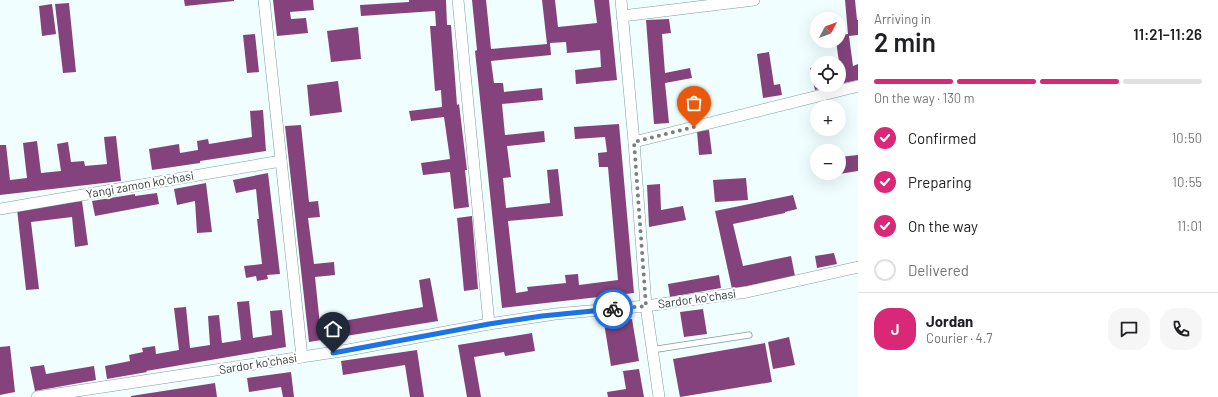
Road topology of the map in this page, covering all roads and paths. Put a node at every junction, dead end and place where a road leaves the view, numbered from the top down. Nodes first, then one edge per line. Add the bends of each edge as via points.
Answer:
1 (264, 0) edge
2 (458, 0) edge
3 (621, 0) edge
4 (754, 0) edge
5 (622, 16) junction
6 (858, 86) edge
7 (634, 142) junction
8 (281, 161) junction
9 (0, 209) edge
10 (858, 268) edge
11 (646, 306) junction
12 (489, 324) junction
13 (749, 335) dead end
14 (651, 350) junction
15 (302, 357) junction
16 (37, 397) edge
17 (659, 397) edge

1 - 8 street
2 - 12 street
3 - 5 street
4 - 5 street
5 - 7 street
6 - 7 street
7 - 11 street
8 - 9 street, Yangi zamon koʻchasi
8 - 15 street
10 - 11 street, Sardor koʻchasi via 746,292
11 - 12 street, Sardor koʻchasi via 555,314
11 - 14 street
12 - 15 street, Sardor koʻchasi
13 - 14 lane
14 - 17 street
15 - 16 street, Sardor koʻchasi

